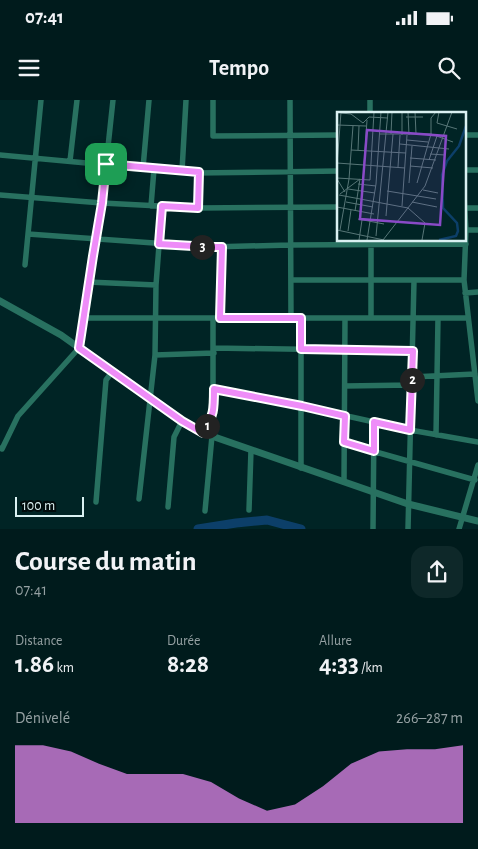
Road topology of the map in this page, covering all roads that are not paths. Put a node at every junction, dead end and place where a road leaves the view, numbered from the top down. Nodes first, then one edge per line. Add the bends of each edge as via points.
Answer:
1 (41, 100) edge
2 (77, 100) edge
3 (113, 100) edge
4 (149, 100) edge
5 (186, 100) edge
6 (213, 100) edge
7 (290, 100) edge
8 (290, 135) junction
9 (337, 135) edge
10 (0, 155) edge
11 (35, 158) junction
12 (70, 161) junction
13 (106, 164) junction
14 (143, 168) junction
15 (154, 169) junction
16 (290, 171) junction
17 (337, 171) edge
18 (182, 172) junction
19 (199, 172) junction
20 (0, 195) edge
21 (32, 197) junction
22 (102, 203) junction
23 (151, 206) junction
24 (162, 206) junction
25 (290, 207) junction
26 (337, 207) edge
27 (198, 208) junction
28 (466, 230) joint
29 (478, 230) edge
30 (28, 234) junction
31 (95, 239) junction
32 (371, 242) edge
33 (159, 244) junction
34 (466, 244) junction
35 (290, 245) junction
36 (222, 247) junction
37 (25, 265) dead end
38 (291, 280) junction
39 (464, 280) junction
40 (371, 281) junction
41 (414, 281) junction
42 (88, 282) junction
43 (156, 285) junction
44 (478, 292) edge
45 (465, 294) junction
46 (0, 301) edge
47 (84, 318) junction
48 (156, 318) junction
49 (213, 318) junction
50 (220, 318) junction
51 (291, 318) junction
52 (301, 318) junction
53 (345, 318) junction
54 (371, 318) junction
55 (414, 318) junction
56 (438, 318) junction
57 (468, 318) junction
58 (478, 328) edge
59 (470, 329) junction
60 (79, 348) junction
61 (301, 349) junction
62 (345, 350) junction
63 (213, 351) junction
64 (413, 351) junction
65 (155, 356) junction
66 (476, 365) edge
67 (112, 372) junction
68 (475, 374) junction
69 (437, 376) junction
70 (412, 377) junction
71 (412, 385) junction
72 (345, 386) junction
73 (214, 389) junction
74 (150, 399) junction
75 (478, 401) edge
76 (302, 406) junction
77 (345, 416) junction
78 (182, 421) junction
79 (374, 422) junction
80 (410, 430) junction
81 (203, 433) junction
82 (436, 435) junction
83 (212, 436) junction
84 (344, 442) junction
85 (478, 442) edge
86 (0, 448) edge
87 (251, 450) junction
88 (374, 451) junction
89 (409, 461) junction
90 (478, 465) edge
91 (302, 468) junction
92 (475, 480) junction
93 (344, 482) junction
94 (373, 492) junction
95 (139, 499) dead end
96 (96, 502) dead end
97 (408, 504) junction
98 (168, 507) dead end
99 (249, 510) dead end
100 (205, 511) dead end
101 (463, 518) junction
102 (478, 521) edge
103 (373, 529) edge
104 (408, 529) edge
105 (459, 529) edge

1 - 11 street
2 - 12 street
3 - 13 street
4 - 14 street
5 - 18 street
6 - 8 street via 213,136
7 - 8 street
8 - 9 street
8 - 16 street
10 - 11 street
11 - 12 street
11 - 21 street
12 - 13 street
13 - 14 street
13 - 22 street
14 - 15 street
15 - 18 street
15 - 23 street
16 - 17 street
16 - 19 street
16 - 25 street
18 - 19 street
19 - 27 street
20 - 21 street
21 - 22 street
21 - 30 street
22 - 23 street
22 - 31 street
23 - 24 street
24 - 27 street
24 - 33 street
25 - 26 street
25 - 27 street
25 - 35 street
28 - 29 street
28 - 34 street
30 - 31 street
30 - 37 street
31 - 33 street
31 - 42 street
32 - 34 street
32 - 35 street
32 - 40 street
33 - 36 street
33 - 43 street
34 - 39 street
35 - 36 street
35 - 38 street
36 - 50 street
38 - 40 street
38 - 51 street
39 - 41 street
39 - 45 street
40 - 41 street
40 - 54 street
41 - 55 street
42 - 43 street
42 - 47 street
43 - 48 street
44 - 45 street
45 - 57 street
46 - 60 street via 61,334
47 - 48 street
47 - 60 street
48 - 49 street
48 - 65 street
49 - 50 street
49 - 63 street
50 - 51 street
51 - 52 street
52 - 53 street
52 - 61 street
53 - 54 street
53 - 62 street
54 - 55 street
55 - 56 street
55 - 64 street
56 - 57 street
56 - 69 street
57 - 59 street
58 - 59 street
59 - 66 street
60 - 67 street
60 - 86 street via 18,416
61 - 62 street
61 - 63 street
61 - 76 street
62 - 64 street
62 - 72 street
63 - 65 street
63 - 73 street
64 - 70 street
65 - 74 street
66 - 68 street
67 - 74 street
67 - 96 street via 106,380
68 - 69 street
68 - 75 street
69 - 70 street
69 - 82 street
70 - 71 street
71 - 72 street
71 - 80 street
72 - 77 street
73 - 76 street
73 - 81 street via 214,411
74 - 78 street
74 - 95 street
76 - 77 street
76 - 91 street
77 - 79 street
77 - 84 street
78 - 81 street
78 - 98 street via 174,437
79 - 80 street
79 - 88 street
80 - 82 street
80 - 89 street
81 - 83 street
82 - 85 street
83 - 87 street
83 - 100 street
84 - 88 street
84 - 93 street
87 - 91 street
87 - 99 street
88 - 89 street
88 - 94 street
89 - 92 street
89 - 97 street
90 - 92 street
91 - 93 street
92 - 101 street
93 - 94 street
94 - 97 street
94 - 103 street
97 - 101 street
97 - 104 street
101 - 102 street
101 - 105 street

